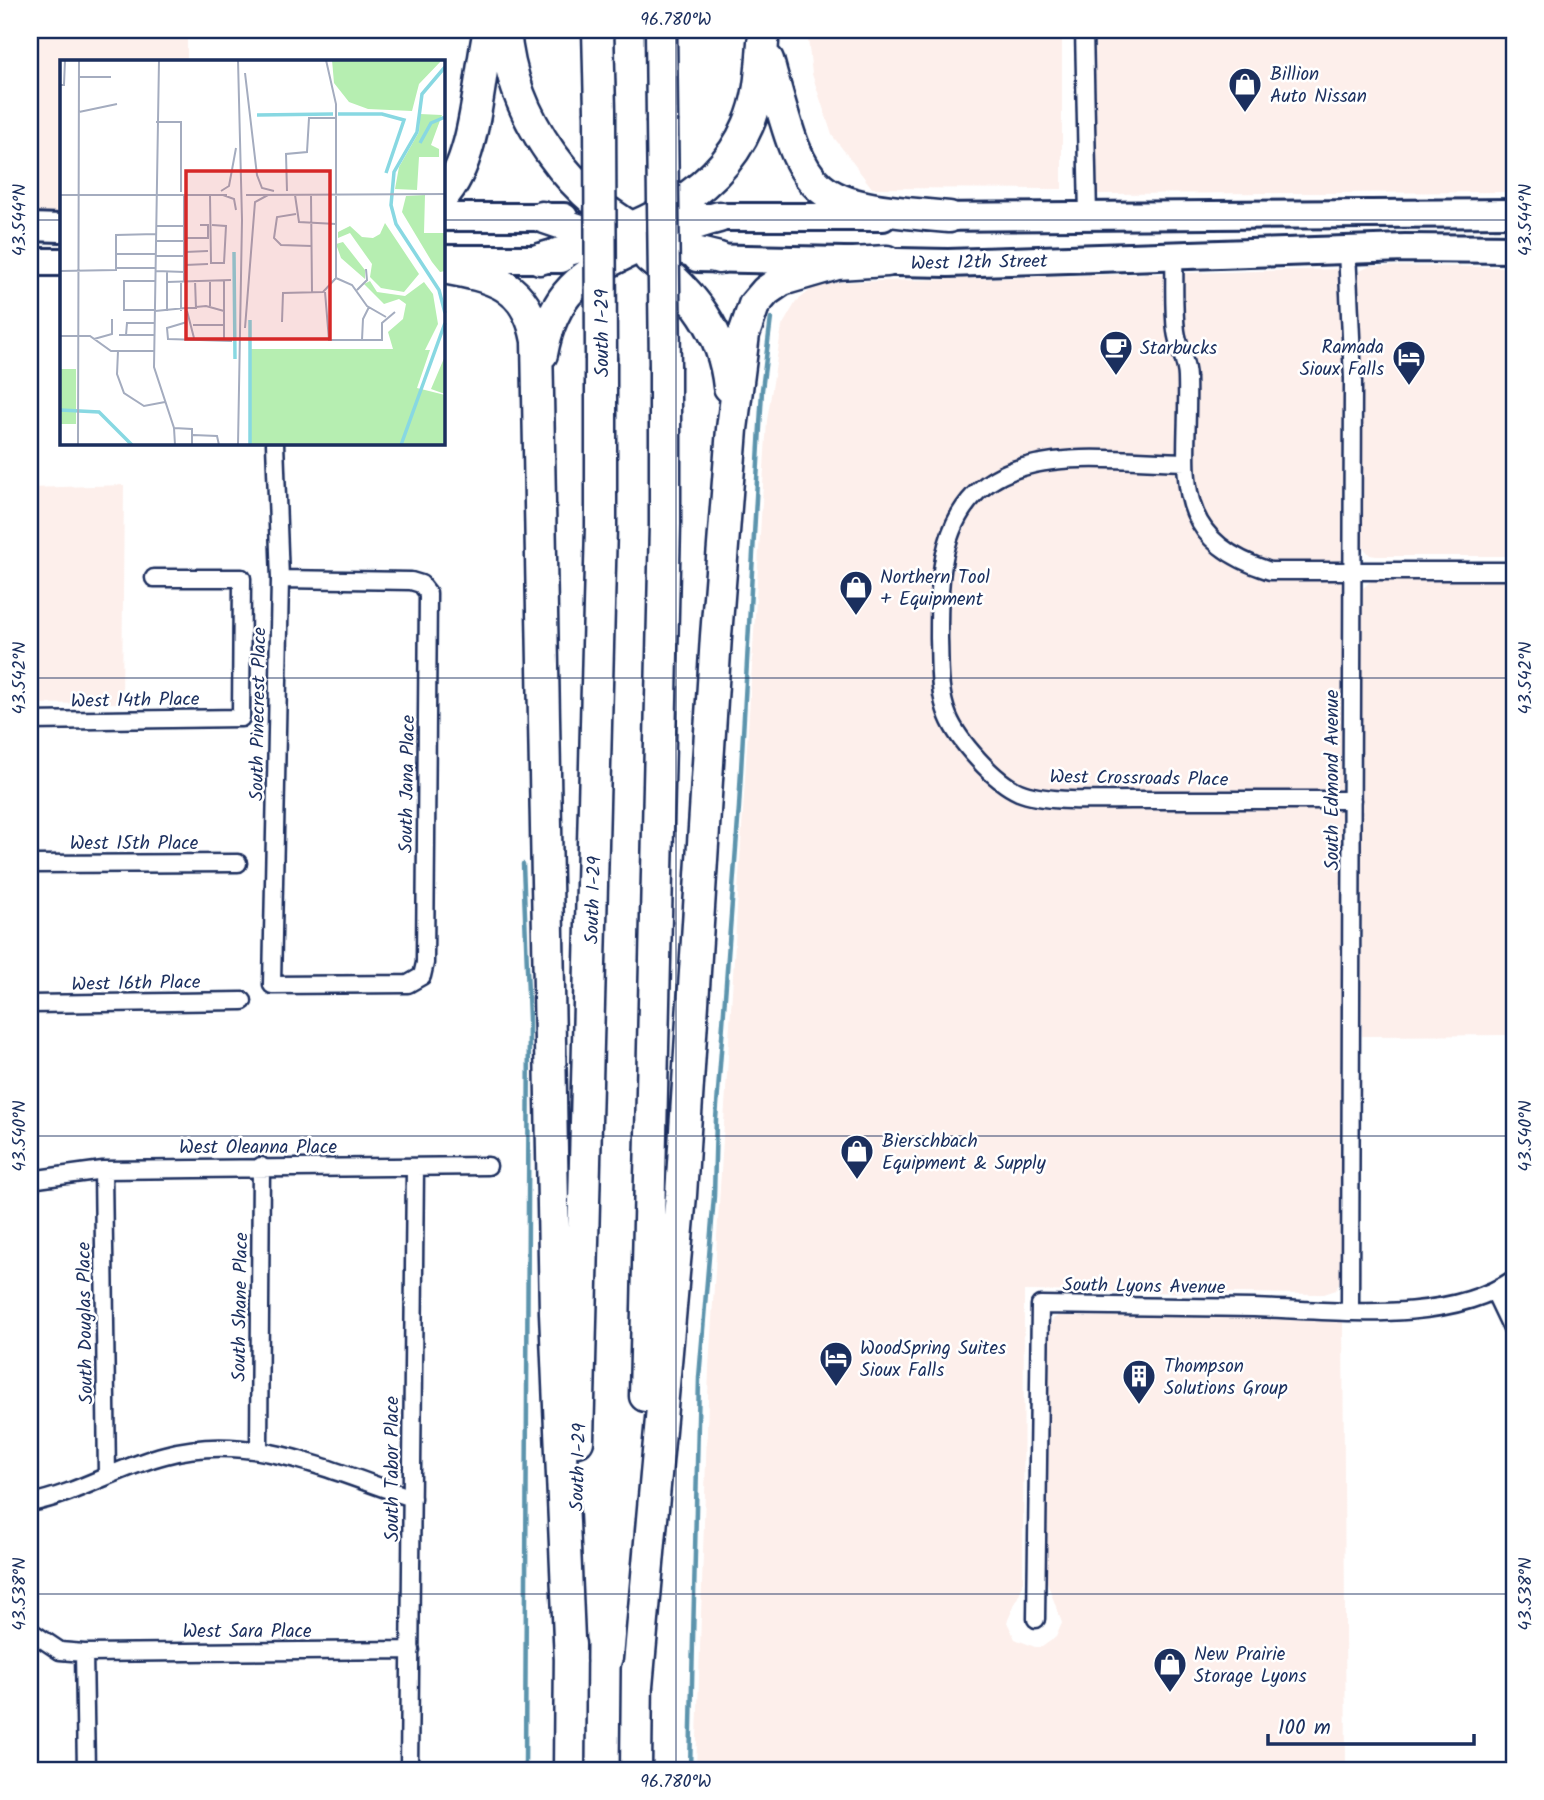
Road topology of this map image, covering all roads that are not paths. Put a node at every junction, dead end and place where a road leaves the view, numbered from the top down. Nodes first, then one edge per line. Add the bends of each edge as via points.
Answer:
1 (489, 30) edge
2 (505, 30) edge
3 (598, 30) edge
4 (661, 30) edge
5 (1084, 30) edge
6 (761, 36) edge
7 (444, 195) edge
8 (1514, 213) edge
9 (1088, 216) junction
10 (444, 217) edge
11 (542, 217) joint
12 (719, 217) joint
13 (949, 217) junction
14 (30, 227) edge
15 (60, 228) edge
16 (631, 238) junction
17 (1514, 249) edge
18 (1347, 251) junction
19 (1174, 256) junction
20 (719, 258) joint
21 (540, 259) joint
22 (444, 260) edge
23 (887, 261) junction
24 (30, 262) edge
25 (60, 262) edge
26 (444, 268) edge
27 (538, 379) junction
28 (732, 429) junction
29 (275, 444) edge
30 (1185, 462) junction
31 (1353, 571) junction
32 (1514, 571) edge
33 (154, 578) dead end
34 (280, 579) junction
35 (30, 721) edge
36 (1352, 800) junction
37 (238, 863) dead end
38 (30, 864) edge
39 (272, 985) joint
40 (243, 1001) dead end
41 (30, 1004) edge
42 (261, 1166) junction
43 (488, 1166) dead end
44 (415, 1167) junction
45 (103, 1170) junction
46 (30, 1180) edge
47 (1514, 1279) edge
48 (1495, 1293) junction
49 (1350, 1310) junction
50 (1514, 1334) edge
51 (259, 1448) junction
52 (107, 1476) junction
53 (412, 1498) junction
54 (30, 1503) edge
55 (1036, 1619) dead end
56 (30, 1631) edge
57 (411, 1650) junction
58 (84, 1653) junction
59 (570, 1662) junction
60 (637, 1686) junction
61 (86, 1770) edge
62 (409, 1770) edge
63 (569, 1770) edge
64 (636, 1770) edge

1 - 7 highway via 463,162
2 - 16 highway via 517,87 537,131 574,181
3 - 59 highway, South I-29, bridge via 601,526 584,1279
4 - 60 highway, bridge via 663,605
5 - 9 street
6 - 13 highway via 796,157 817,187 855,207
6 - 16 highway via 755,104 738,146 701,190
8 - 9 main road
9 - 13 main road
10 - 11 main road
11 - 16 highway
12 - 13 main road
12 - 16 highway
14 - 15 main road
16 - 20 highway
16 - 21 highway
16 - 27 highway via 588,272 558,306 544,339
16 - 28 highway via 687,291 711,324 725,360
17 - 18 main road, West 12th Street
18 - 19 main road, West 12th Street
18 - 31 street, South Edmond Avenue via 1353,379
19 - 23 main road, West 12th Street
19 - 30 street via 1176,331 1187,375
20 - 23 main road, West 12th Street
21 - 22 main road
23 - 28 highway via 818,268 782,280 766,291 748,318
24 - 25 main road
26 - 27 highway via 496,280 521,300 534,324
27 - 59 highway via 555,1313
28 - 60 highway via 681,1195
29 - 34 street, South Pinecrest Place
30 - 31 street via 1189,499 1200,526 1241,562 1270,571
30 - 36 street, West Crossroads Place via 1050,461 1000,476 980,491 963,510 942,555 940,683 948,716 966,747 1020,793 1070,800
31 - 32 street
31 - 36 street, South Edmond Avenue
33 - 35 street, West 14th Place via 242,578 241,718
34 - 39 street, South Pinecrest Place
34 - 39 street, South Jana Place via 411,580 421,583 428,593 425,964 416,982 395,987
36 - 49 street, South Edmond Avenue
37 - 38 street, West 15th Place
40 - 41 street, West 16th Place
42 - 44 street, West Oleanna Place
42 - 45 street, West Oleanna Place
42 - 51 street, South Shane Place
43 - 44 street, West Oleanna Place
44 - 53 street, South Tabor Place
45 - 46 street, West Oleanna Place
45 - 52 street, South Douglas Place
47 - 48 street, South Lyons Avenue
48 - 49 street, South Lyons Avenue via 1436,1307
48 - 50 street
49 - 55 street, South Lyons Avenue via 1040,1304
51 - 52 street via 200,1447
51 - 53 street
52 - 54 street
53 - 57 street, South Tabor Place
56 - 58 street, West Sara Place via 60,1651
57 - 58 street, West Sara Place
57 - 62 street, South Tabor Place
58 - 61 street
59 - 63 highway, South I-29
60 - 64 highway

